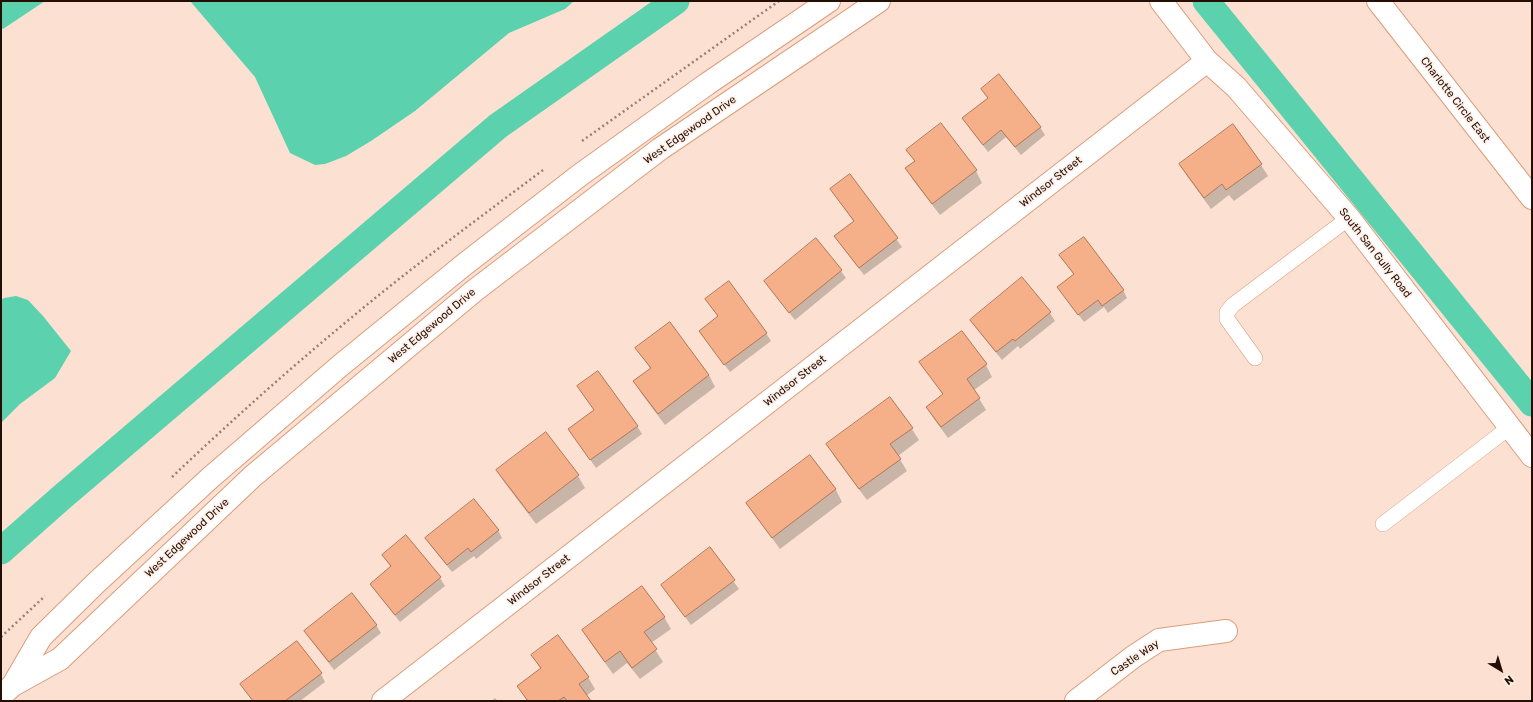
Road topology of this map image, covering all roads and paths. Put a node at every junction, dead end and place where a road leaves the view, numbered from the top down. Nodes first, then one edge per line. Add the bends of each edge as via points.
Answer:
1 (829, 1) edge
2 (879, 1) edge
3 (1161, 1) edge
4 (1378, 1) edge
5 (1207, 61) junction
6 (1532, 198) edge
7 (1349, 218) junction
8 (1255, 358) dead end
9 (1510, 427) junction
10 (1532, 456) edge
11 (1383, 524) dead end
12 (1226, 631) dead end
13 (7, 690) edge
14 (383, 701) edge
15 (1076, 701) edge

1 - 13 street, West Edgewood Drive via 580,175 341,365 210,478 97,582 41,637
2 - 13 street, West Edgewood Drive via 660,149 474,291 253,476 60,659
3 - 5 street, South San Gully Road
4 - 6 street, Charlotte Circle East
5 - 7 street, South San Gully Road via 1236,86
5 - 14 street, Windsor Street
7 - 8 lane via 1232,305 1227,320
7 - 9 street, South San Gully Road
9 - 10 street, South San Gully Road
9 - 11 lane
12 - 15 street, Castle Way via 1159,640 1132,657

